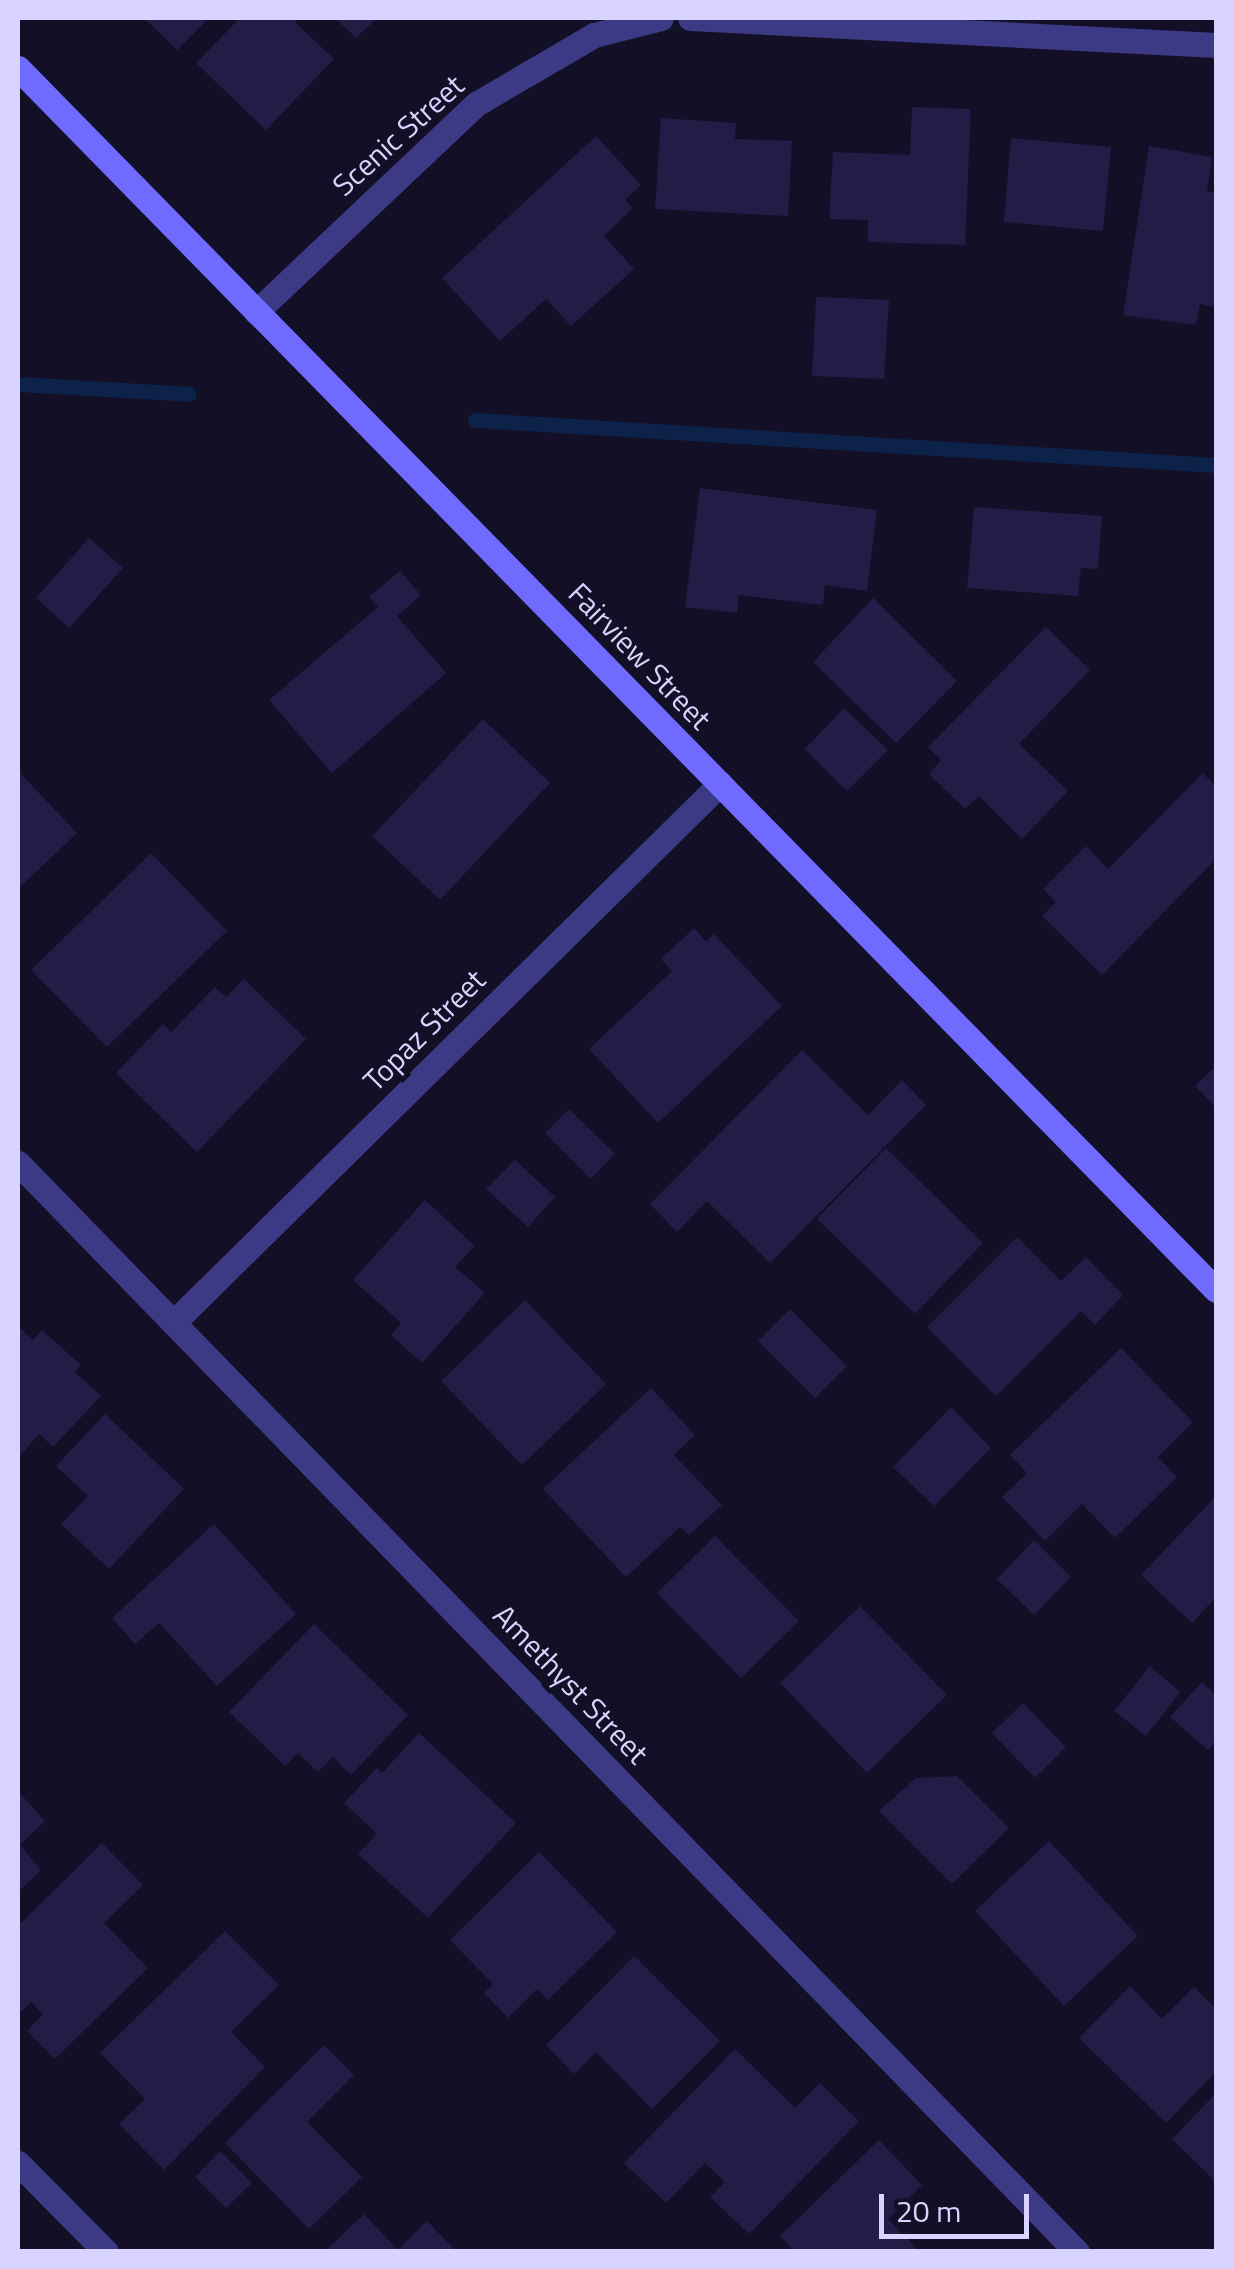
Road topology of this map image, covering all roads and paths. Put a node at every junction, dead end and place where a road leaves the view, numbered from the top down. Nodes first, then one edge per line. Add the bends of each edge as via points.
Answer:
1 (661, 18) edge
2 (690, 18) edge
3 (863, 20) edge
4 (1216, 45) edge
5 (18, 68) edge
6 (256, 312) junction
7 (720, 784) junction
8 (18, 1162) edge
9 (1216, 1290) edge
10 (174, 1322) junction
11 (18, 2163) edge
12 (106, 2252) edge
13 (1076, 2252) edge

1 - 6 street, Scenic Street via 594,35 476,104
2 - 3 street
3 - 4 street
5 - 6 street, Fairview Street
6 - 7 street, Fairview Street
7 - 9 street, Fairview Street
7 - 10 street, Topaz Street
8 - 10 street, Amethyst Street
10 - 13 street, Amethyst Street
11 - 12 street

